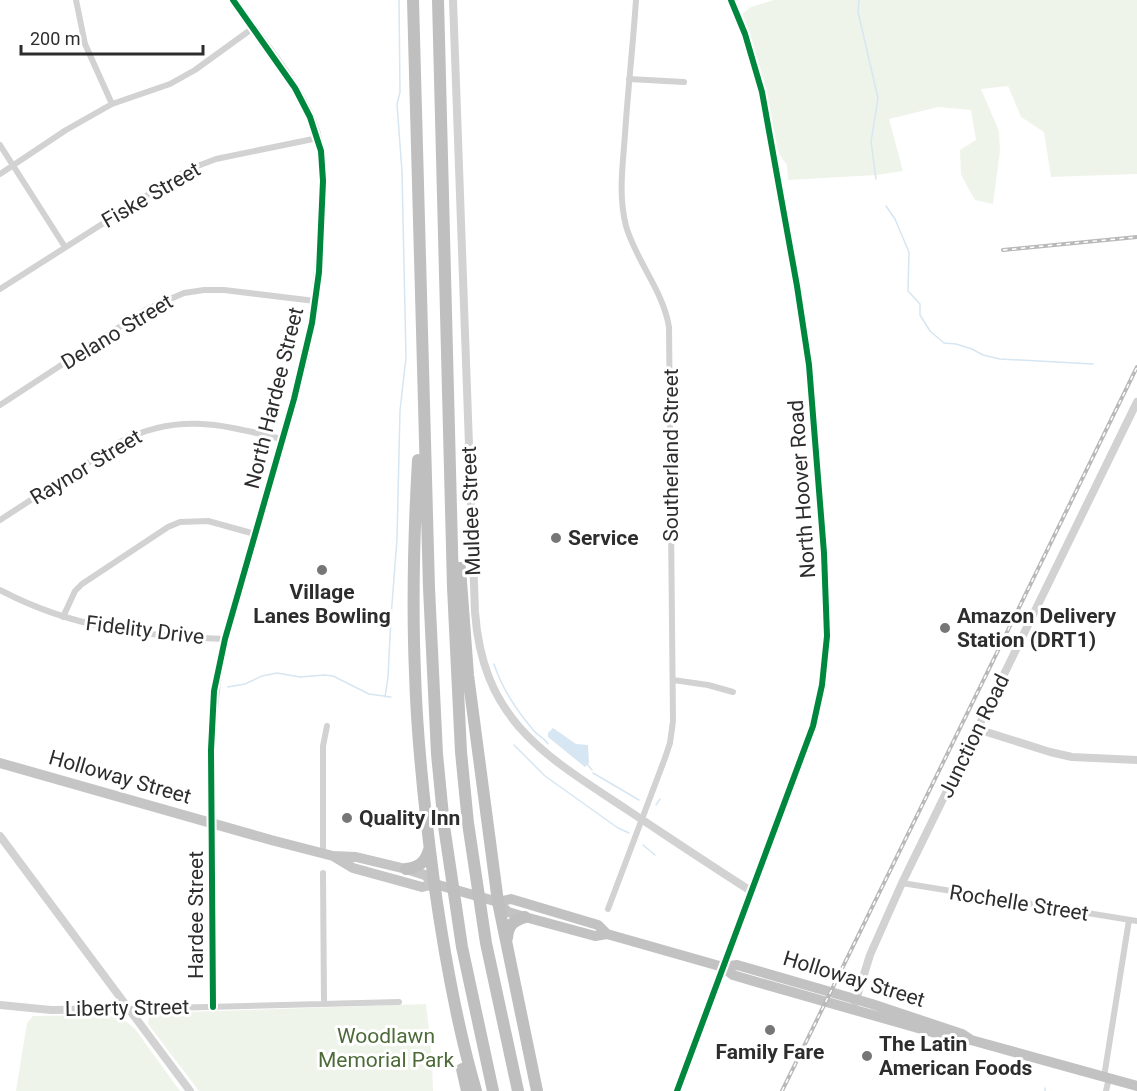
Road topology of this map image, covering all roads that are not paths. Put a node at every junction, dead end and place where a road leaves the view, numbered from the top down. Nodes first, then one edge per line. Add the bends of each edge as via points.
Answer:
1 (76, 0) edge
2 (233, 0) edge
3 (413, 0) edge
4 (438, 0) edge
5 (453, 0) edge
6 (636, 0) edge
7 (731, 0) edge
8 (253, 28) junction
9 (629, 79) junction
10 (684, 82) dead end
11 (112, 104) junction
12 (318, 138) junction
13 (0, 145) edge
14 (12, 166) junction
15 (0, 174) edge
16 (65, 247) junction
17 (0, 289) edge
18 (315, 301) junction
19 (422, 384) junction
20 (1137, 402) edge
21 (0, 405) edge
22 (282, 439) junction
23 (451, 511) junction
24 (0, 520) edge
25 (255, 534) junction
26 (0, 590) edge
27 (63, 617) junction
28 (225, 639) junction
29 (673, 680) junction
30 (733, 692) dead end
31 (327, 726) dead end
32 (977, 729) junction
33 (1137, 760) edge
34 (0, 763) edge
35 (642, 820) junction
36 (212, 823) junction
37 (0, 836) edge
38 (430, 849) junction
39 (328, 855) junction
40 (406, 869) junction
41 (323, 873) dead end
42 (902, 883) junction
43 (435, 884) junction
44 (751, 891) junction
45 (498, 902) junction
46 (608, 909) dead end
47 (525, 917) junction
48 (1129, 920) junction
49 (1137, 921) edge
50 (607, 934) junction
51 (507, 939) junction
52 (723, 967) junction
53 (452, 997) junction
54 (399, 1002) dead end
55 (324, 1003) junction
56 (854, 1004) junction
57 (0, 1005) edge
58 (213, 1007) junction
59 (129, 1009) junction
60 (1106, 1078) junction
61 (1137, 1086) edge
62 (190, 1091) edge
63 (467, 1091) edge
64 (476, 1091) edge
65 (493, 1091) edge
66 (518, 1091) edge
67 (537, 1091) edge
68 (677, 1091) edge
69 (1107, 1091) edge

1 - 11 street via 85,44
2 - 8 street, North Hardee Street
3 - 19 highway
4 - 23 highway
5 - 35 street, Muldee Street via 476,622 482,652 502,703 531,741
6 - 9 street, Southerland Street
7 - 44 street, North Hoover Road via 762,92 803,319 814,418 826,610 826,652 816,715
8 - 11 street via 170,84
8 - 12 street, North Hardee Street via 302,99
9 - 10 street
9 - 29 street, Southerland Street via 623,211 634,247 666,312 670,340
11 - 14 street
12 - 16 street, Fiske Street via 195,166
12 - 18 street, North Hardee Street via 323,181
13 - 14 street
14 - 15 street
14 - 16 street
16 - 17 street, Fiske Street
18 - 21 street, Delano Street via 224,290 184,293 147,309
18 - 22 street, North Hardee Street via 305,358
19 - 38 highway via 414,645
19 - 65 highway via 433,699 441,795 456,908
20 - 32 street, Junction Road
22 - 24 street, Raynor Street via 208,423 177,423 149,429 120,442
22 - 25 street, North Hardee Street
23 - 45 highway
23 - 66 highway via 457,698 468,823 497,1004
25 - 27 street via 198,520 174,524 82,584
25 - 28 street, North Hardee Street
26 - 27 street, Fidelity Drive
27 - 28 street, Fidelity Drive via 127,632
28 - 36 street, North Hardee Street via 212,710
29 - 30 street
29 - 35 street, Southerland Street via 670,743
31 - 39 street via 323,746
32 - 33 street via 1072,757
32 - 42 street, Junction Road
34 - 36 main road, Holloway Street
35 - 44 street, Muldee Street
35 - 46 street, Southerland Street
36 - 39 main road, Holloway Street
36 - 58 street, Hardee Street
37 - 59 street
38 - 40 highway via 421,865
38 - 43 highway
39 - 40 main road, Holloway Street
39 - 43 main road, Holloway Street via 353,868 422,887
40 - 43 main road, Holloway Street via 425,875
41 - 55 street
42 - 48 street, Rochelle Street
42 - 56 street, Junction Road via 870,955
43 - 45 highway, Holloway Street
43 - 53 highway
44 - 52 street, North Hoover Road
45 - 47 highway, Holloway Street via 508,912
45 - 50 highway, Holloway Street via 511,899 542,908 598,925
45 - 51 highway
47 - 50 highway, Holloway Street via 595,936
47 - 51 highway via 512,923
48 - 49 street, Rochelle Street
48 - 60 street
50 - 52 highway, Holloway Street
51 - 67 highway
52 - 56 highway, Holloway Street via 737,965
52 - 68 street, North Hoover Road
53 - 63 highway
53 - 64 highway
54 - 55 street, Liberty Street
55 - 58 street, Liberty Street
56 - 60 highway, Holloway Street via 960,1040
57 - 59 street, Liberty Street via 51,1010
58 - 59 street, Liberty Street
59 - 62 street
60 - 61 highway, Holloway Street
60 - 69 street

